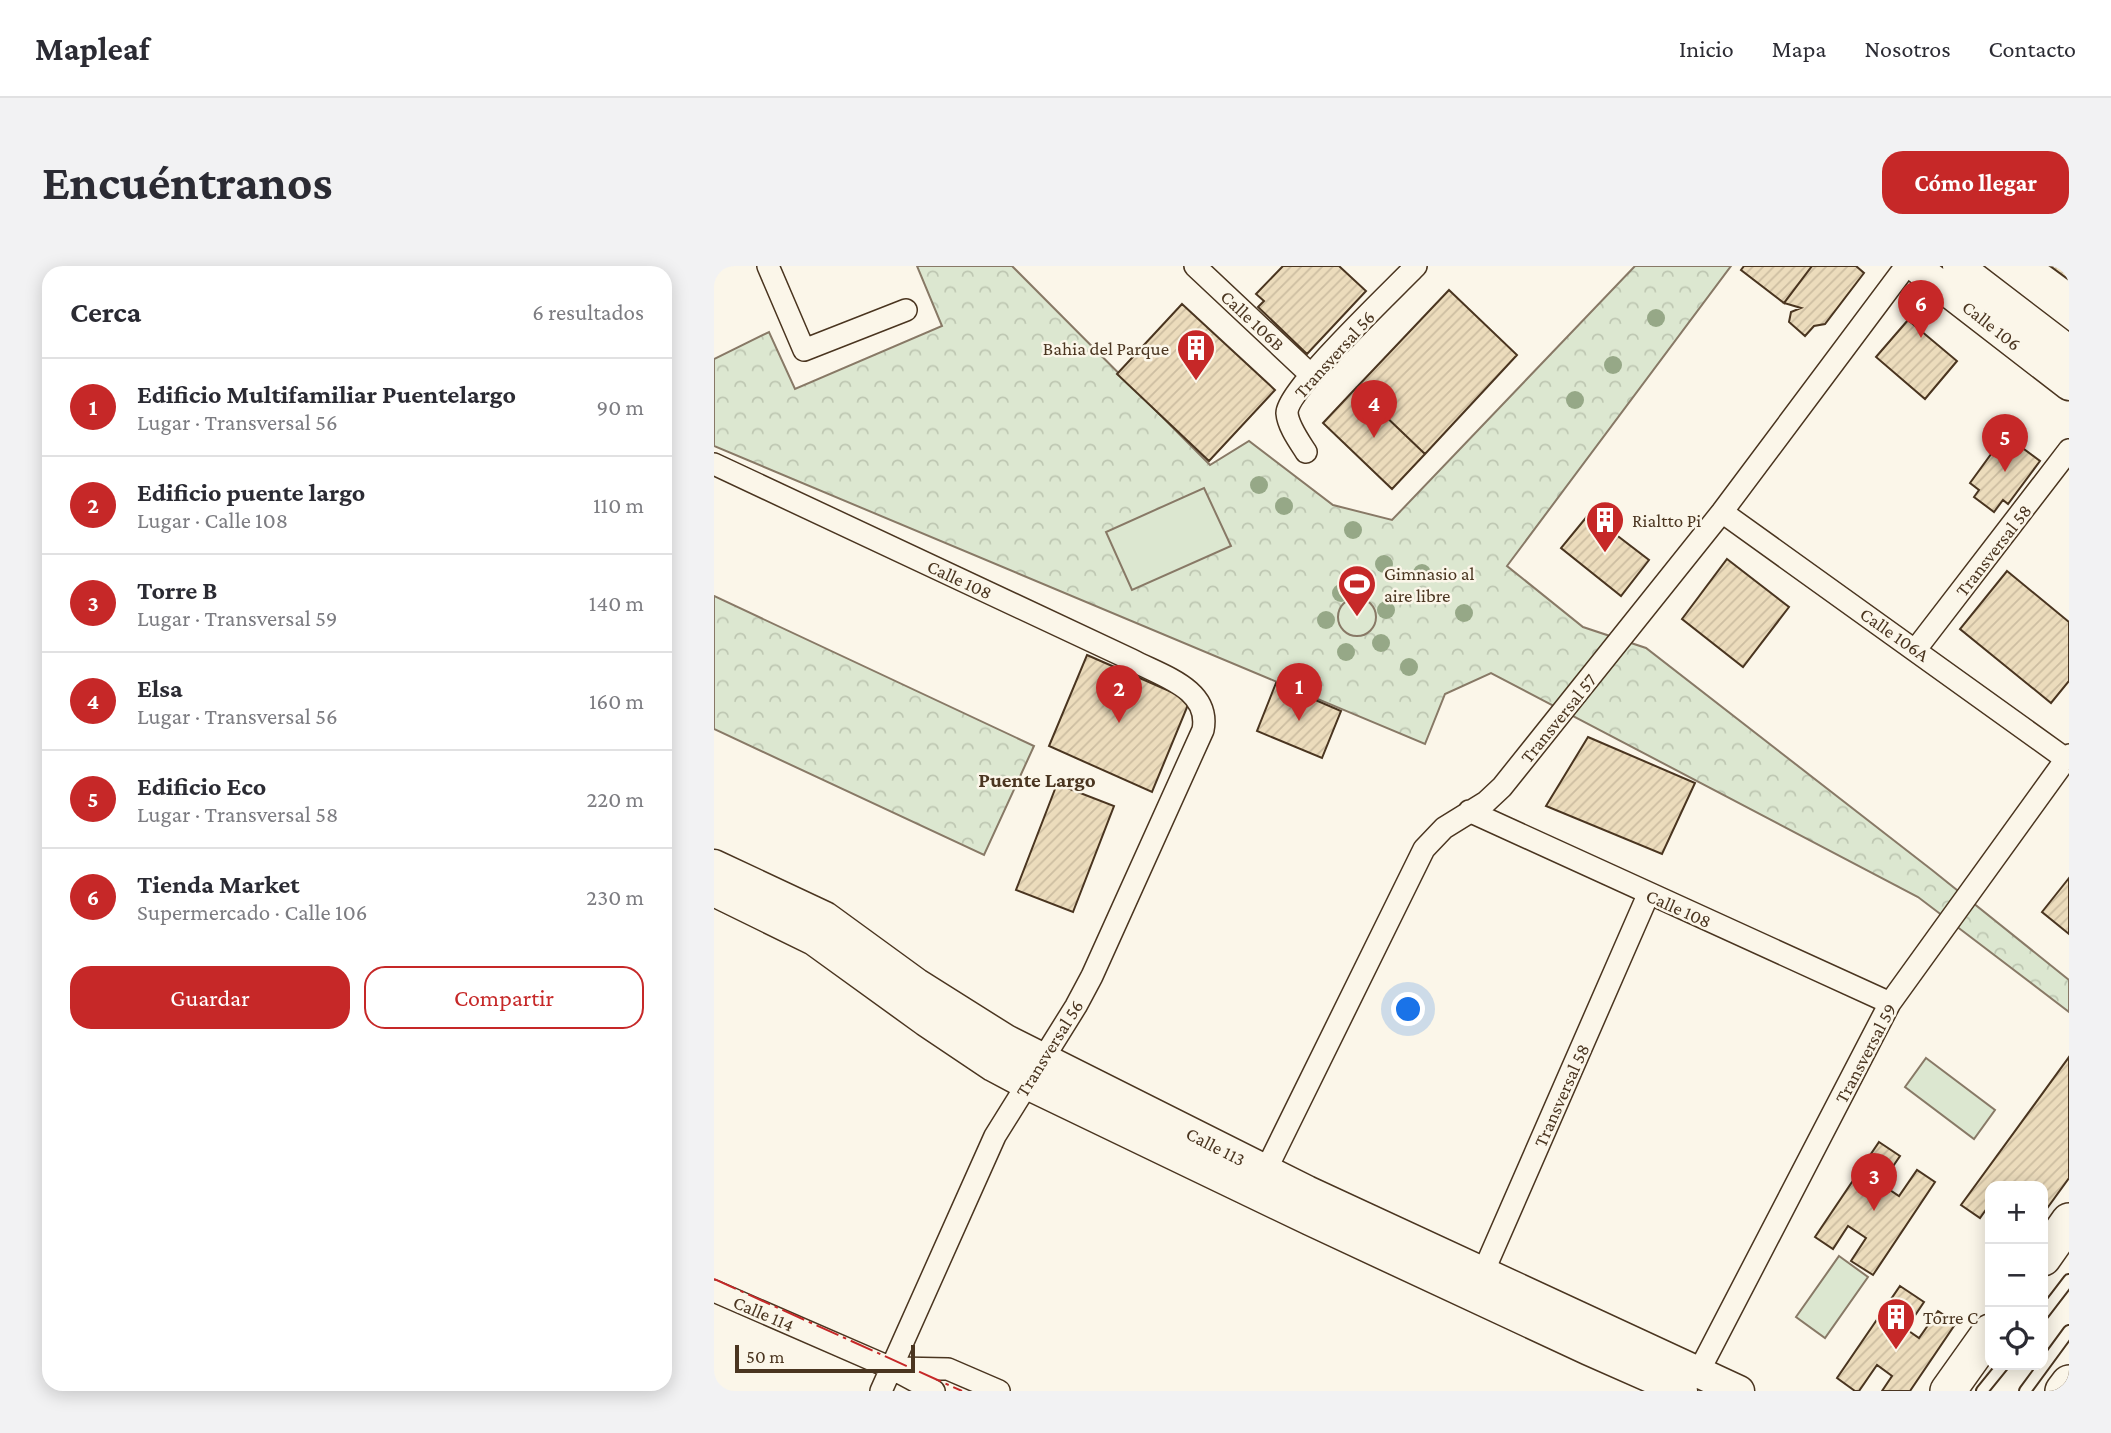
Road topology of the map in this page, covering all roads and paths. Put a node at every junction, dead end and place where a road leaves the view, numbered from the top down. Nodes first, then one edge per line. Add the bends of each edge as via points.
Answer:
1 (768, 266) edge
2 (1195, 266) edge
3 (1416, 266) edge
4 (1906, 266) edge
5 (1915, 266) edge
6 (1958, 266) edge
7 (906, 310) dead end
8 (2069, 351) edge
9 (1311, 375) junction
10 (2069, 385) edge
11 (2069, 450) edge
12 (1306, 452) dead end
13 (714, 464) edge
14 (1722, 512) junction
15 (1916, 649) junction
16 (1200, 702) joint
17 (2068, 757) edge
18 (1469, 811) junction
19 (714, 865) edge
20 (714, 891) edge
21 (1648, 895) junction
22 (819, 928) junction
23 (1890, 1003) junction
24 (1035, 1071) junction
25 (1260, 1181) junction
26 (2069, 1221) edge
27 (2048, 1251) edge
28 (2069, 1280) edge
29 (1477, 1284) junction
30 (714, 1291) edge
31 (2048, 1307) edge
32 (2069, 1331) edge
33 (1985, 1339) edge
34 (891, 1368) junction
35 (1999, 1370) edge
36 (1690, 1382) edge
37 (2069, 1383) edge
38 (881, 1391) edge
39 (934, 1391) edge
40 (999, 1391) edge
41 (1739, 1391) edge
42 (1948, 1391) edge
43 (1982, 1391) edge
44 (2025, 1391) edge
45 (2063, 1391) edge

1 - 7 street via 804,350
2 - 9 street, Calle 106B
3 - 9 street, Transversal 56
4 - 14 street, Transversal 57
5 - 10 street, Calle 106
6 - 8 street, Calle 106
9 - 12 street, Transversal 56 via 1287,412
11 - 15 street, Transversal 58
13 - 16 street, Calle 108 via 1132,660 1183,687
14 - 15 street, Calle 106A
14 - 18 street, Transversal 57 via 1502,787
15 - 17 street, Calle 106A
16 - 24 street, Transversal 56 via 1203,730 1092,976
17 - 23 street, Transversal 59
18 - 21 street, Calle 108
18 - 25 street, Transversal 57 via 1424,849
19 - 22 street, Calle 113
20 - 22 street, Calle 113
21 - 23 street, Calle 108
21 - 29 street, Transversal 58
22 - 24 street, Calle 113 via 842,927 917,984 1006,1041
23 - 36 street, Transversal 59
24 - 25 street, Calle 113
24 - 34 street, Transversal 56 via 983,1160
25 - 29 street, Calle 113
26 - 27 main road
28 - 31 lane
29 - 36 street, Calle 113
30 - 34 street, Calle 114
32 - 44 lane
33 - 42 main road
34 - 38 street, Transversal 56
34 - 39 street, Calle 114
34 - 40 street, Calle 114 via 948,1369
35 - 43 lane
36 - 41 street, Calle 113
37 - 45 main road

